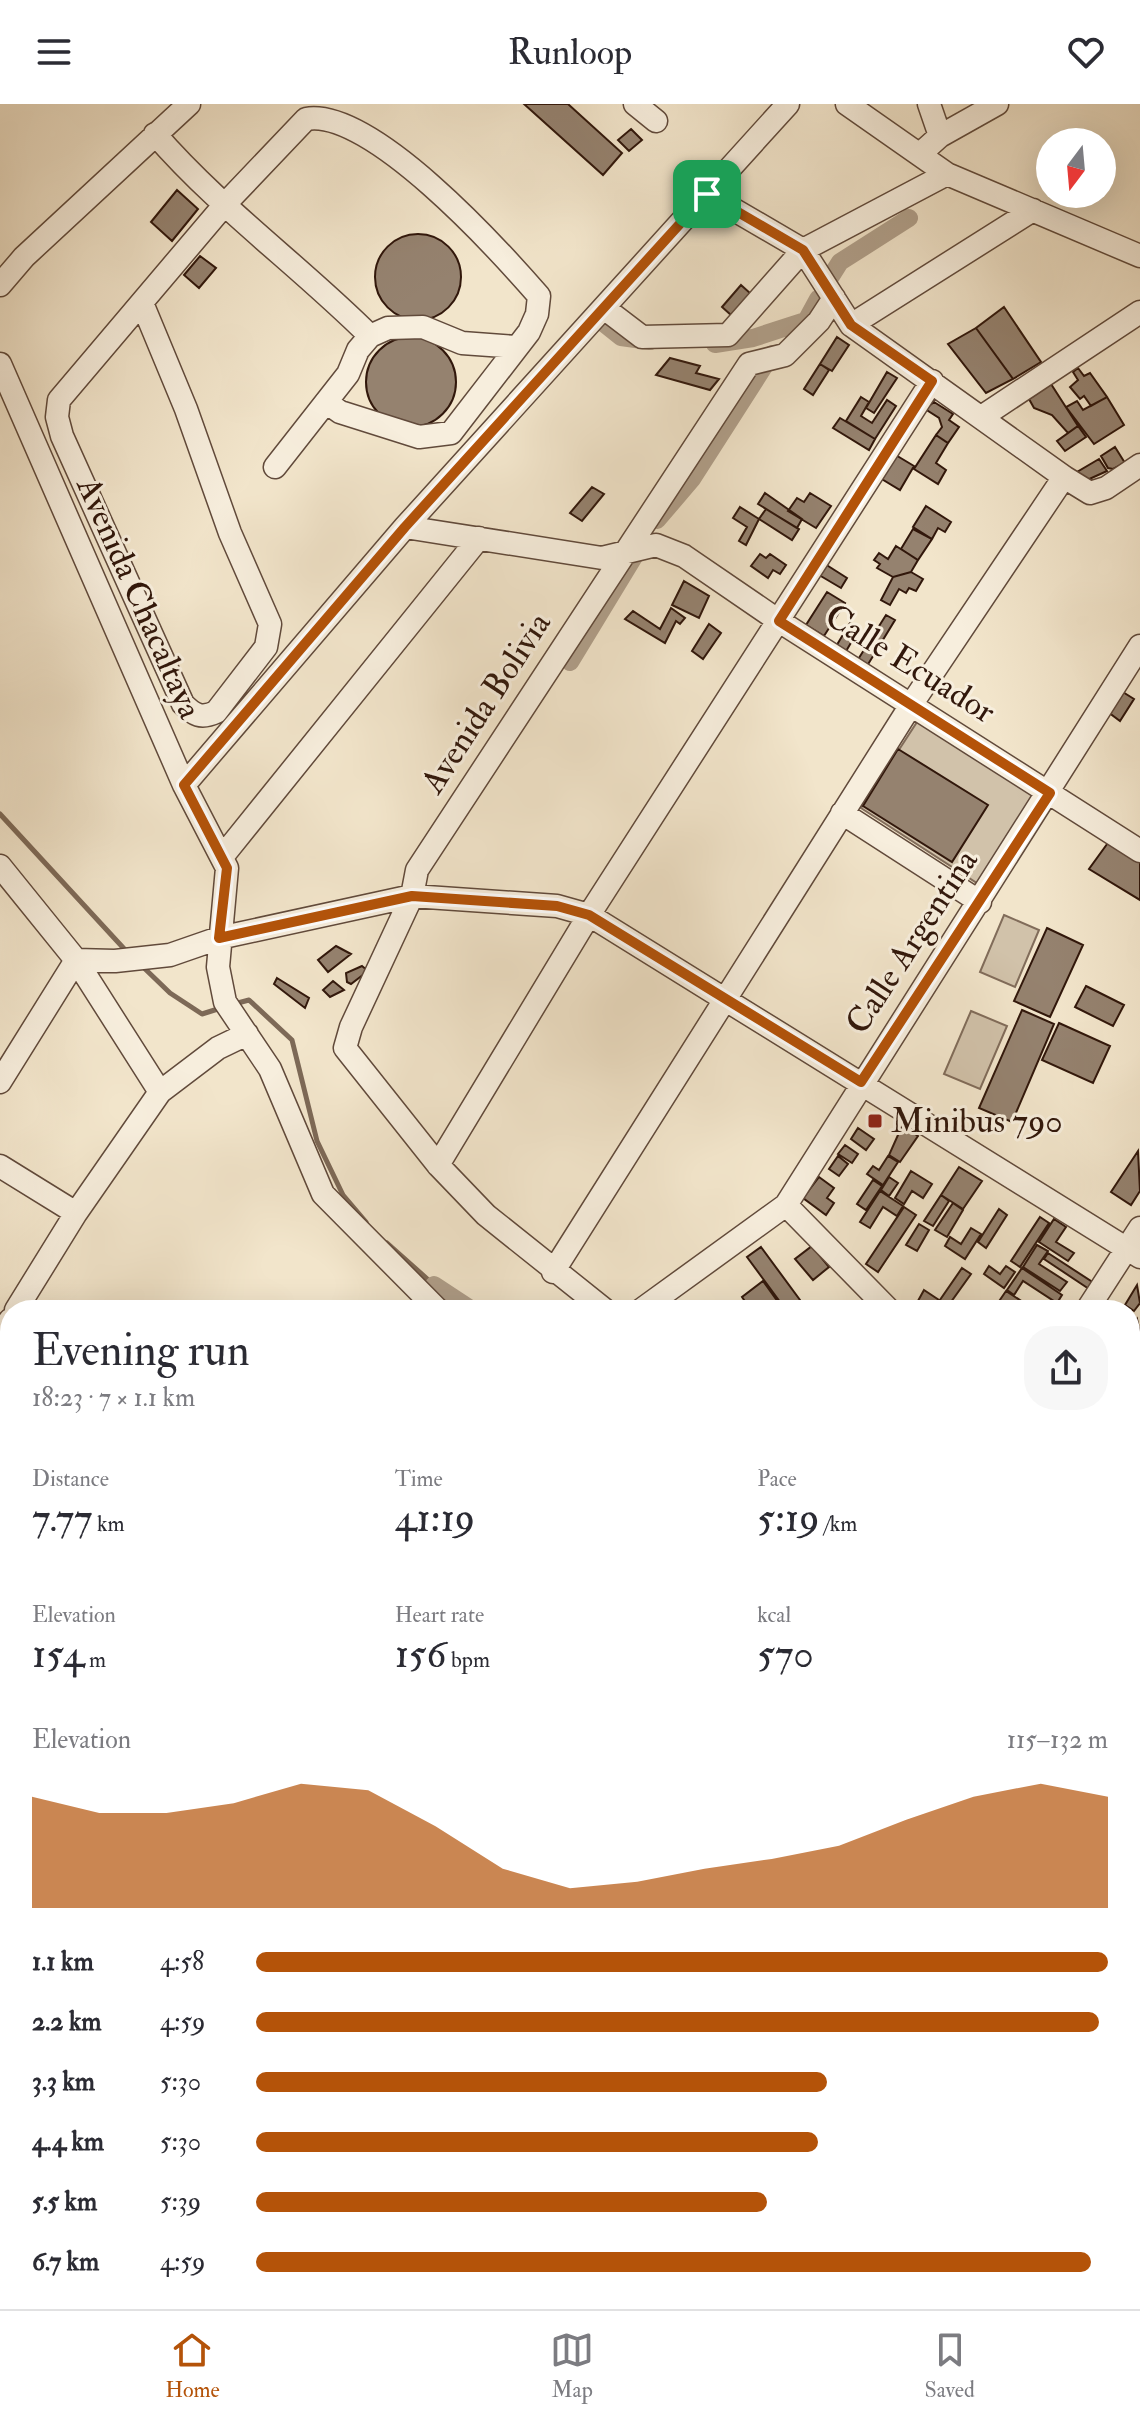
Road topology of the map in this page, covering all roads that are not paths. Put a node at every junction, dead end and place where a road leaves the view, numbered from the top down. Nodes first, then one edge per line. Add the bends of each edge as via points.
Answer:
1 (189, 104) edge
2 (635, 104) edge
3 (788, 104) edge
4 (847, 104) edge
5 (929, 104) edge
6 (997, 104) edge
7 (656, 121) dead end
8 (155, 134) junction
9 (940, 136) junction
10 (920, 154) junction
11 (947, 174) junction
12 (707, 194) junction
13 (226, 203) junction
14 (1033, 210) junction
15 (803, 250) junction
16 (1140, 256) edge
17 (0, 285) edge
18 (834, 298) junction
19 (142, 303) junction
20 (604, 308) junction
21 (1140, 312) edge
22 (851, 325) junction
23 (370, 336) junction
24 (516, 347) junction
25 (0, 364) edge
26 (932, 381) junction
27 (326, 402) junction
28 (983, 416) junction
29 (1140, 465) edge
30 (275, 467) dead end
31 (1064, 477) junction
32 (405, 527) junction
33 (479, 538) junction
34 (625, 552) junction
35 (779, 621) junction
36 (1140, 646) edge
37 (911, 705) junction
38 (184, 785) junction
39 (1050, 793) junction
40 (842, 813) junction
41 (1140, 851) edge
42 (222, 857) junction
43 (0, 866) edge
44 (412, 896) junction
45 (980, 902) junction
46 (589, 915) junction
47 (219, 938) junction
48 (76, 960) junction
49 (726, 999) junction
50 (247, 1034) junction
51 (0, 1082) edge
52 (861, 1082) junction
53 (160, 1092) junction
54 (438, 1165) junction
55 (0, 1166) edge
56 (786, 1205) junction
57 (76, 1213) junction
58 (1140, 1228) edge
59 (1133, 1253) edge
60 (553, 1272) junction
61 (22, 1300) edge
62 (428, 1300) edge
63 (591, 1300) edge
64 (655, 1300) edge
65 (879, 1300) edge
66 (1095, 1300) edge

1 - 8 street
2 - 7 street
3 - 12 street
4 - 10 street
5 - 9 street
6 - 9 street
8 - 13 street via 184,168
8 - 17 street
9 - 10 street
10 - 11 street
11 - 14 street
11 - 15 street
12 - 15 street
12 - 20 street
13 - 19 street, Avenida Chacaltaya
13 - 23 street
13 - 24 street, Avenida Chacaltaya via 306,119 322,116 382,145 495,246 539,296 537,314
14 - 16 street
14 - 22 street
15 - 18 street
15 - 20 street via 728,335 642,337
18 - 22 street
18 - 34 street, Avenida Bolivia via 785,355 749,364
19 - 19 street, Avenida Chacaltaya via 270,624 266,647 216,712 206,716 193,714 183,704 57,417 65,388
20 - 32 street
21 - 28 street
22 - 26 street
23 - 24 street via 388,328 423,327 462,343
23 - 27 street
24 - 27 street, Avenida Chacaltaya via 451,433 419,437 340,412
25 - 38 street, Avenida Chacaltaya
26 - 28 street
26 - 35 street
27 - 30 street
28 - 31 street
29 - 31 street via 1090,493
31 - 37 street
32 - 33 street, Calle Ecuador
32 - 38 street
33 - 34 street, Calle Ecuador via 602,558
33 - 42 street
34 - 35 street, Calle Ecuador via 656,545 684,556
34 - 44 street, Avenida Bolivia via 417,870
35 - 37 street, Calle Ecuador
35 - 46 street
36 - 39 street, Calle Argentina
37 - 39 street, Calle Ecuador
37 - 40 street
38 - 42 street, Avenida Chacaltaya
39 - 41 street, Calle Ecuador
39 - 45 street, Calle Argentina
40 - 45 street
40 - 49 street
42 - 47 street, Avenida Chacaltaya via 228,881
43 - 48 street
44 - 46 street via 557,906
44 - 47 street
44 - 54 street, Avenida Bolivia via 345,1048
45 - 52 street, Calle Argentina
46 - 49 street
46 - 54 street
47 - 48 street via 170,955
47 - 50 street, Avenida Chacaltaya via 225,1002
48 - 51 street
48 - 53 street
49 - 52 street
49 - 60 street
50 - 53 street via 218,1048
50 - 62 street, Avenida Chacaltaya via 270,1069 323,1194
52 - 56 street, Calle Argentina
52 - 59 street
53 - 57 street
54 - 60 street
55 - 57 street
56 - 64 street, Calle Argentina
56 - 65 street
57 - 61 street
58 - 59 street
59 - 66 street
60 - 63 street

